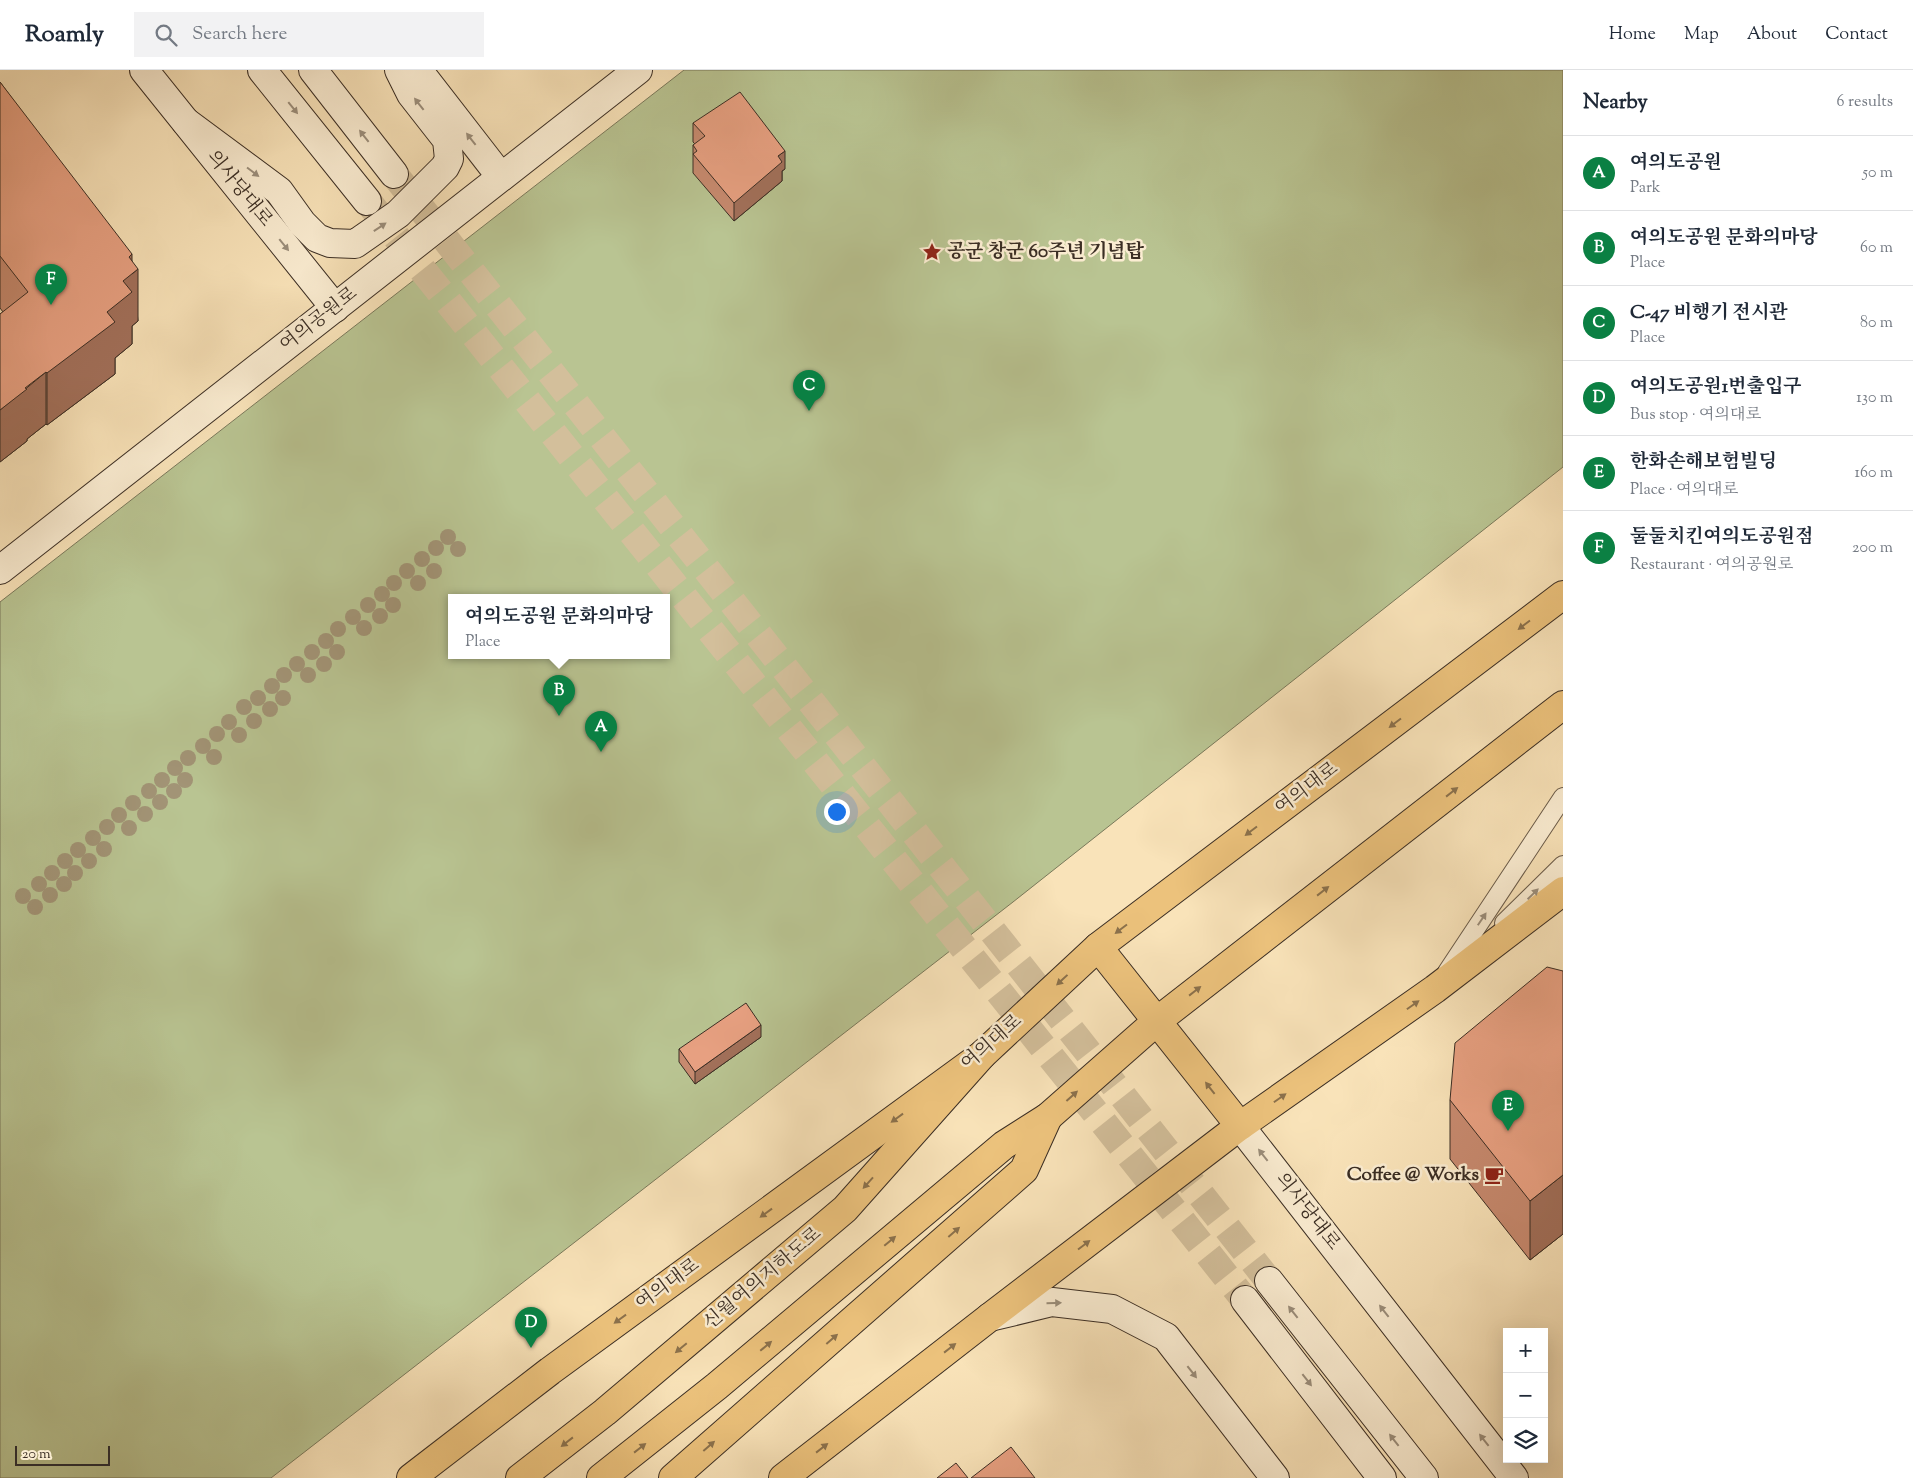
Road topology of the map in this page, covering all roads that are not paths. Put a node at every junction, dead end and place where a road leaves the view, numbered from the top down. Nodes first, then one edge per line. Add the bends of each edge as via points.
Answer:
1 (144, 70) edge
2 (262, 70) edge
3 (313, 70) edge
4 (399, 70) edge
5 (418, 70) edge
6 (638, 70) edge
7 (186, 122) junction
8 (394, 174) tunnel mouth
9 (501, 178) junction
10 (367, 201) tunnel mouth
11 (335, 308) junction
12 (0, 570) edge
13 (1563, 595) edge
14 (1563, 706) edge
15 (1563, 797) edge
16 (1563, 865) edge
17 (1563, 891) edge
18 (1098, 947) junction
19 (1435, 989) junction
20 (1157, 1021) junction
21 (982, 1055) junction
22 (1048, 1117) junction
23 (1240, 1126) junction
24 (1269, 1281) tunnel mouth
25 (1245, 1300) tunnel mouth
26 (990, 1317) junction
27 (411, 1478) edge
28 (520, 1478) edge
29 (601, 1478) edge
30 (673, 1478) edge
31 (783, 1478) edge
32 (1275, 1478) edge
33 (1382, 1478) edge
34 (1424, 1478) edge
35 (1514, 1478) edge

1 - 7 main road, 의사당대로
2 -> 10 main road
8 -> 3 main road
7 -> 4 main road via 279,191 317,238 330,243 355,244 398,214 445,168 449,159 447,140 411,94
9 -> 5 main road
6 - 9 main road, 여의공원로
7 -> 11 main road, 의사당대로
9 - 11 main road, 여의공원로
11 - 12 main road, 여의공원로
13 -> 18 main road, 여의대로
20 -> 14 main road
19 -> 15 lane
19 -> 16 lane
17 - 19 main road
18 - 20 main road, 의사당대로
18 -> 21 main road, 여의대로
23 -> 19 main road
22 -> 20 main road
23 -> 20 main road, 의사당대로
21 -> 27 main road, 여의대로 via 550,1370
21 -> 28 main road, 신월여의지하도로 via 846,1209 605,1412
29 -> 22 main road via 717,1386 1004,1145
30 -> 22 main road via 1024,1170
26 -> 23 main road
35 -> 23 main road, 의사당대로
34 -> 24 main road
25 -> 33 main road
31 -> 26 main road
26 -> 32 main road via 1052,1302 1112,1309 1166,1337

